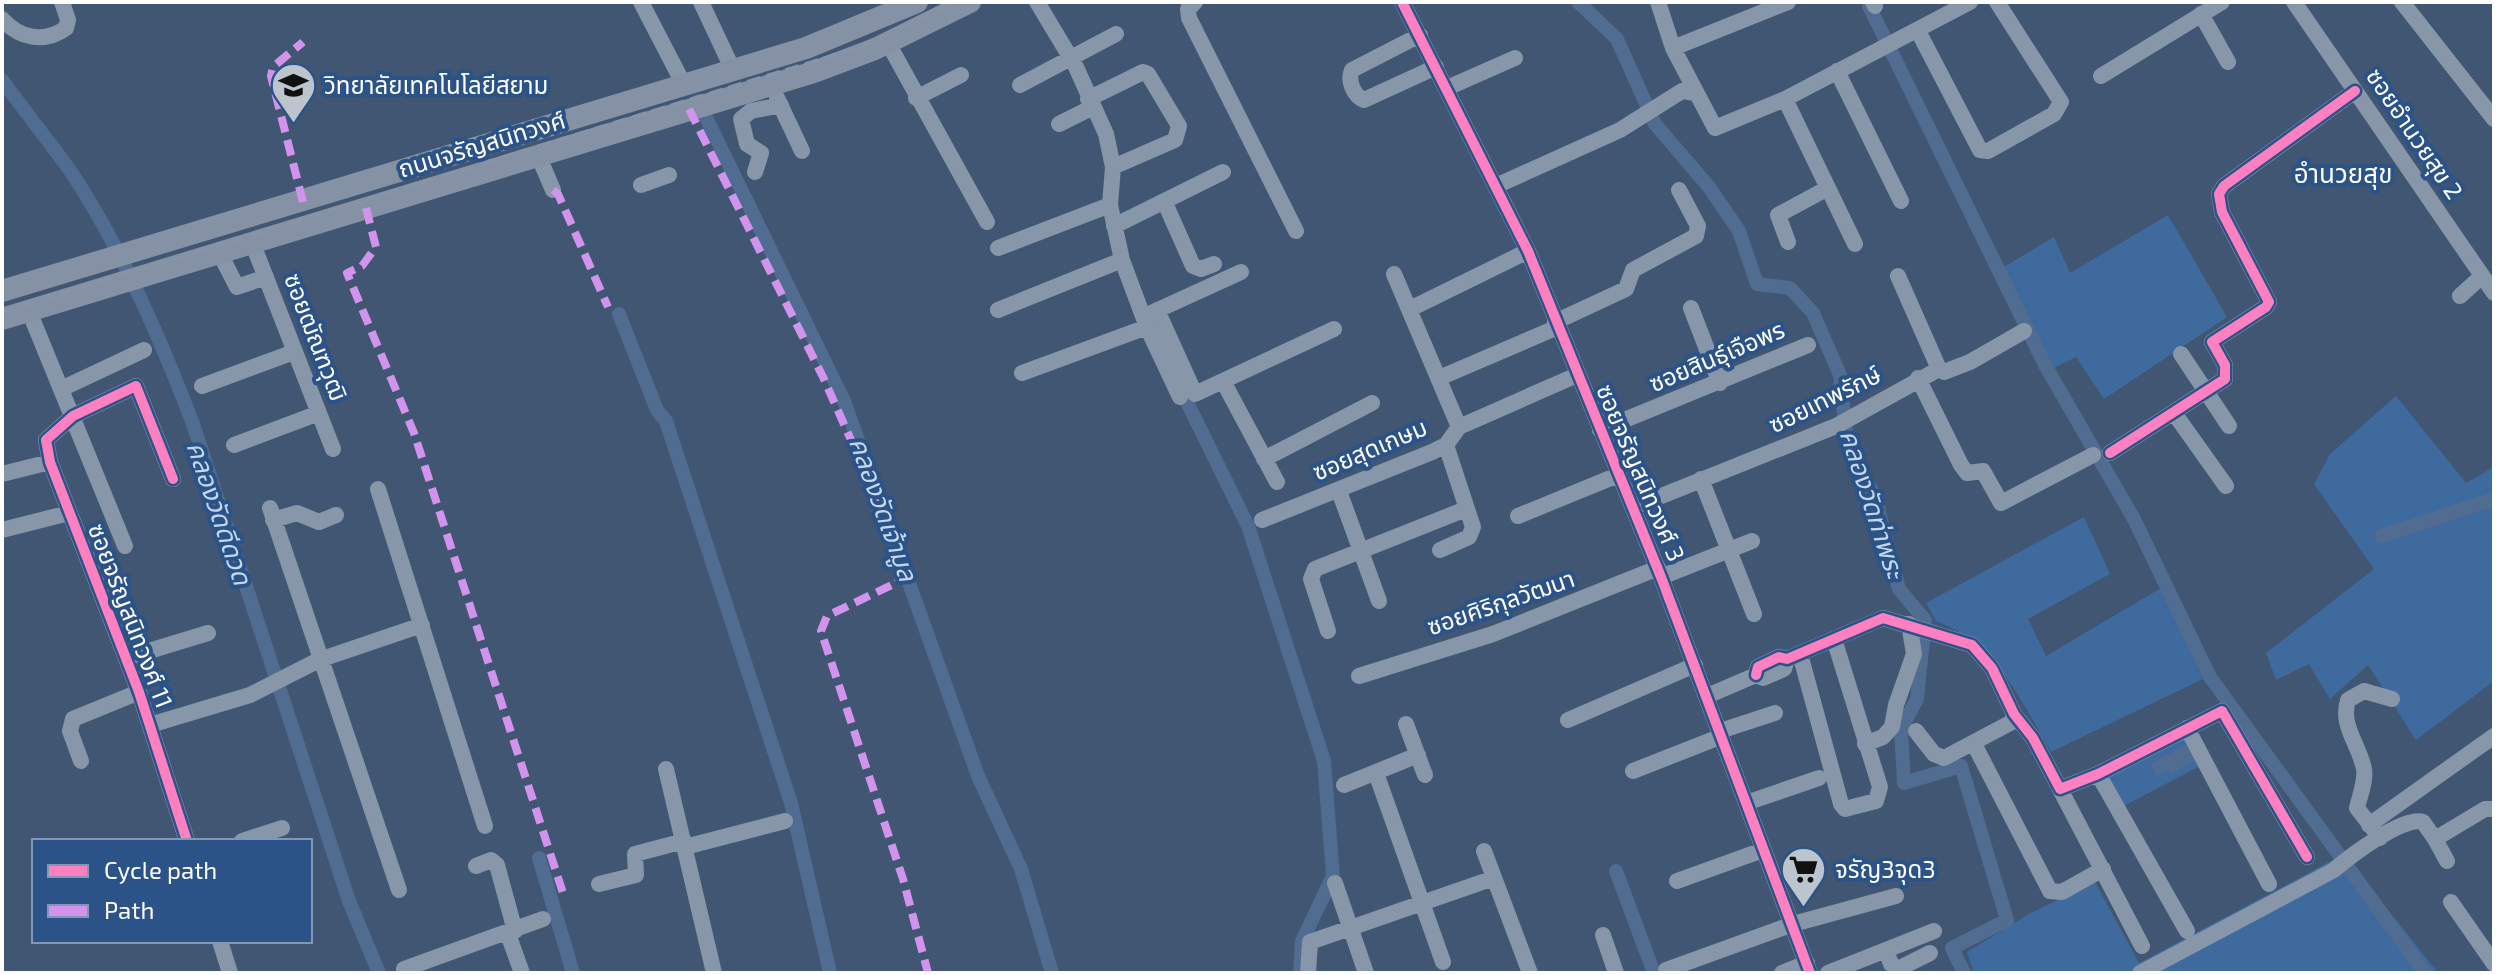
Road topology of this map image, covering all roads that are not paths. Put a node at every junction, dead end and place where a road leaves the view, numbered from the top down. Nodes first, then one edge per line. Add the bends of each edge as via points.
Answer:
1 (62, 2) edge
2 (641, 2) edge
3 (701, 2) edge
4 (917, 2) edge
5 (970, 2) edge
6 (1037, 2) edge
7 (1195, 2) edge
8 (1402, 2) edge
9 (1658, 2) edge
10 (1788, 2) edge
11 (1970, 2) edge
12 (1997, 2) edge
13 (2222, 2) edge
14 (2294, 2) edge
15 (2402, 2) edge
16 (2195, 11) edge
17 (2, 19) edge
18 (878, 20) junction
19 (1918, 31) junction
20 (1116, 34) dead end
21 (1420, 35) junction
22 (888, 43) junction
23 (1673, 48) junction
24 (1071, 58) junction
25 (1515, 58) dead end
26 (2228, 62) dead end
27 (1436, 67) junction
28 (733, 70) junction
29 (1837, 71) junction
30 (961, 75) dead end
31 (2101, 76) dead end
32 (688, 84) junction
33 (1020, 85) dead end
34 (1447, 88) junction
35 (2355, 91) junction
36 (1693, 93) junction
37 (776, 95) junction
38 (916, 98) junction
39 (1785, 99) junction
40 (1090, 103) junction
41 (2494, 119) edge
42 (1059, 124) dead end
43 (508, 138) junction
44 (802, 151) dead end
45 (538, 155) junction
46 (516, 162) junction
47 (1113, 167) junction
48 (755, 172) dead end
49 (1223, 172) dead end
50 (669, 175) dead end
51 (641, 185) dead end
52 (1498, 185) junction
53 (1828, 188) junction
54 (553, 190) dead end
55 (1679, 190) dead end
56 (1901, 201) dead end
57 (1165, 203) junction
58 (1110, 205) junction
59 (987, 222) dead end
60 (1114, 226) junction
61 (1296, 231) dead end
62 (252, 242) junction
63 (1788, 242) dead end
64 (1855, 244) dead end
65 (998, 248) dead end
66 (1528, 251) junction
67 (219, 252) junction
68 (1122, 260) junction
69 (1214, 264) dead end
70 (1241, 272) dead end
71 (1394, 274) dead end
72 (1898, 276) dead end
73 (2482, 276) junction
74 (266, 277) junction
75 (2, 291) edge
76 (2494, 293) edge
77 (2460, 296) dead end
78 (1691, 308) dead end
79 (1410, 309) junction
80 (998, 310) dead end
81 (29, 311) junction
82 (1149, 318) junction
83 (2, 319) edge
84 (1557, 324) junction
85 (1334, 329) dead end
86 (2024, 331) dead end
87 (1808, 345) dead end
88 (144, 350) dead end
89 (294, 352) junction
90 (2181, 354) dead end
91 (1939, 369) junction
92 (1022, 373) dead end
93 (1577, 375) junction
94 (1439, 378) junction
95 (1918, 378) junction
96 (1224, 383) junction
97 (1720, 383) junction
98 (202, 386) dead end
99 (61, 389) junction
100 (2206, 392) junction
101 (1180, 397) dead end
102 (1372, 403) dead end
103 (319, 413) junction
104 (2174, 413) junction
105 (73, 416) junction
106 (2229, 426) dead end
107 (1459, 427) junction
108 (1600, 430) junction
109 (234, 445) dead end
110 (1446, 445) junction
111 (333, 449) dead end
112 (1264, 459) junction
113 (50, 462) junction
114 (2, 474) edge
115 (1618, 475) junction
116 (173, 479) dead end
117 (1701, 479) junction
118 (1277, 482) dead end
119 (2226, 486) dead end
120 (378, 489) dead end
121 (1339, 491) junction
122 (1634, 507) junction
123 (1466, 509) junction
124 (69, 513) junction
125 (336, 515) dead end
126 (1518, 516) dead end
127 (1262, 520) dead end
128 (2, 530) edge
129 (1752, 541) dead end
130 (125, 546) dead end
131 (1362, 549) junction
132 (1440, 550) dead end
133 (1729, 551) junction
134 (1660, 573) junction
135 (1379, 601) dead end
136 (1754, 614) dead end
137 (422, 625) junction
138 (1913, 625) junction
139 (1328, 631) dead end
140 (208, 633) dead end
141 (1834, 639) junction
142 (1794, 657) junction
143 (126, 658) junction
144 (319, 660) junction
145 (1695, 665) junction
146 (1359, 676) dead end
147 (139, 692) junction
148 (1707, 696) junction
149 (2392, 699) dead end
150 (1775, 713) dead end
151 (2014, 714) junction
152 (1568, 720) dead end
153 (1406, 724) dead end
154 (150, 725) junction
155 (2187, 728) junction
156 (1916, 731) dead end
157 (1721, 734) junction
158 (2494, 736) edge
159 (1865, 744) junction
160 (1974, 744) junction
161 (1418, 755) junction
162 (81, 761) dead end
163 (666, 769) dead end
164 (1633, 771) dead end
165 (1376, 773) junction
166 (2098, 774) junction
167 (1425, 775) dead end
168 (1819, 778) dead end
169 (1344, 785) dead end
170 (2060, 789) junction
171 (1746, 803) junction
172 (2494, 809) edge
173 (785, 821) dead end
174 (485, 826) dead end
175 (282, 828) dead end
176 (2375, 832) junction
177 (186, 839) edge
178 (248, 839) edge
179 (2435, 839) junction
180 (684, 844) junction
181 (1763, 850) junction
182 (1484, 851) dead end
183 (2307, 857) dead end
184 (2447, 861) dead end
185 (476, 866) dead end
186 (2103, 869) junction
187 (1494, 878) junction
188 (1677, 881) dead end
189 (1335, 883) dead end
190 (599, 884) dead end
191 (2269, 884) dead end
192 (399, 890) dead end
193 (1896, 896) dead end
194 (2451, 902) dead end
195 (1422, 903) junction
196 (543, 919) dead end
197 (1793, 924) junction
198 (1351, 928) junction
199 (1934, 931) dead end
200 (2187, 931) dead end
201 (512, 932) junction
202 (1603, 935) dead end
203 (221, 943) edge
204 (2142, 946) dead end
205 (1886, 950) junction
206 (1930, 953) dead end
207 (1443, 962) dead end
208 (2494, 964) edge
209 (435, 966) edge
210 (1809, 968) edge
211 (404, 969) dead end
212 (1666, 970) dead end
213 (230, 973) edge
214 (522, 973) edge
215 (714, 973) edge
216 (1308, 973) edge
217 (1366, 973) edge
218 (1530, 973) edge
219 (1616, 973) edge
220 (1782, 973) edge
221 (1828, 973) edge
222 (2140, 973) edge

1 - 17 street via 66,28 51,36 18,34
2 - 32 street
3 - 28 street
4 - 18 main road, ถนนจรัญสนิทวงศ์
5 - 22 main road, ถนนจรัญสนิทวงศ์
6 - 24 street
7 - 61 street via 1188,9 1189,18
8 - 21 street, ซอยจรัญสนิทวงศ์ 3
9 - 23 street
10 - 23 street
11 - 19 street
12 - 19 street via 2061,102 2054,114 1988,151 1980,150
13 - 16 street
14 - 35 street, ซอยอำนวยสุข 2
15 - 41 street
16 - 26 street
16 - 31 street
18 - 22 main road
18 - 28 main road, ถนนจรัญสนิทวงศ์
19 - 29 street
20 - 24 street
21 - 27 street, ซอยจรัญสนิทวงศ์ 3
21 - 27 street via 1352,70 1358,98 1364,100
22 - 37 main road, ถนนจรัญสนิทวงศ์
22 - 38 street
23 - 36 street
24 - 33 street
24 - 40 street
25 - 34 street
27 - 34 street, ซอยจรัญสนิทวงศ์ 3
28 - 32 main road, ถนนจรัญสนิทวงศ์
29 - 39 street
29 - 56 street
30 - 38 street
32 - 43 main road, ถนนจรัญสนิทวงศ์
34 - 52 street, ซอยจรัญสนิทวงศ์ 3
35 - 73 street, ซอยอำนวยสุข 2
35 - 100 street via 2219,194 2222,212 2269,302 2212,342 2228,376
36 - 39 street via 1715,128
36 - 52 street via 1682,91 1642,117
37 - 44 street
37 - 45 main road, ถนนจรัญสนิทวงศ์ via 700,106
37 - 48 street via 741,119 747,144 761,153
38 - 59 street
39 - 53 street
40 - 42 street
40 - 47 street via 1106,134
40 - 47 street via 1143,72 1179,126 1175,140
43 - 46 main road
43 - 75 main road, ถนนจรัญสนิทวงศ์
45 - 46 main road, ถนนจรัญสนิทวงศ์
45 - 54 street
46 - 62 main road, ถนนจรัญสนิทวงศ์
47 - 58 street
49 - 57 street
50 - 51 street
52 - 66 street, ซอยจรัญสนิทวงศ์ 3
53 - 63 street via 1778,215
53 - 64 street
55 - 84 street via 1698,226 1696,236 1633,270 1626,289
57 - 60 street
57 - 69 street via 1190,262 1201,269
58 - 60 street
58 - 65 street
60 - 68 street
62 - 67 main road, ถนนจรัญสนิทวงศ์
62 - 74 street, ซอยฒัณฑวุฒิ
66 - 79 street
66 - 84 street, ซอยจรัญสนิทวงศ์ 3
67 - 74 street via 237,287
67 - 81 main road, ถนนจรัญสนิทวงศ์
68 - 80 street
68 - 82 street
70 - 82 street
71 - 79 street
72 - 91 street
73 - 76 street, ซอยอำนวยสุข 2
73 - 77 street
74 - 89 street, ซอยฒัณฑวุฒิ
78 - 97 street
79 - 94 street
81 - 83 main road, ถนนจรัญสนิทวงศ์
81 - 99 street
82 - 92 street
82 - 96 street via 1195,394
82 - 101 street
84 - 93 street, ซอยจรัญสนิทวงศ์ 3
84 - 94 street
85 - 96 street
86 - 91 street, ซอยเทพรักษ์ via 1970,362 1944,372
87 - 97 street, ซอยสินธุ์เจือพร
88 - 99 street
89 - 98 street
89 - 103 street, ซอยฒัณฑวุฒิ
90 - 100 street
91 - 95 street, ซอยเทพรักษ์
93 - 107 street, ซอยสุดเกษม
93 - 108 street, ซอยจรัญสนิทวงศ์ 3
94 - 107 street
95 - 104 street via 1961,465 1967,473 1983,471 2001,503
95 - 117 street, ซอยเทพรักษ์ via 1836,426
96 - 112 street
97 - 108 street, ซอยสินธุ์เจือพร
99 - 105 street
100 - 104 street
100 - 106 street
102 - 112 street
103 - 109 street
103 - 111 street, ซอยฒัณฑวุฒิ
104 - 119 street
105 - 113 street via 46,440
105 - 116 street via 136,386
105 - 130 street
107 - 110 street, ซอยสุดเกษม
108 - 115 street, ซอยจรัญสนิทวงศ์ 3
110 - 121 street, ซอยสุดเกษม
110 - 123 street
112 - 118 street
113 - 114 street
113 - 124 street, ซอยจรัญสนิทวงศ์ 11
115 - 122 street, ซอยจรัญสนิทวงศ์ 3
115 - 126 street
117 - 122 street, ซอยเทพรักษ์
117 - 133 street
120 - 137 street
121 - 127 street, ซอยสุดเกษม
121 - 131 street
122 - 134 street, ซอยจรัญสนิทวงศ์ 3
123 - 131 street
123 - 132 street via 1472,534
124 - 128 street
124 - 143 street, ซอยจรัญสนิทวงศ์ 11
125 - 144 street via 319,522 297,513 272,514
129 - 133 street, ซอยศิริกุลวัฒนา
131 - 135 street
131 - 139 street via 1310,573
133 - 134 street, ซอยศิริกุลวัฒนา
133 - 136 street
134 - 145 street, ซอยจรัญสนิทวงศ์ 3
134 - 146 street, ซอยศิริกุลวัฒนา
137 - 144 street
137 - 174 street
138 - 141 street via 1874,619
138 - 151 street via 1977,649
138 - 159 street via 1914,654 1892,727
140 - 143 street
141 - 142 street
141 - 159 street
142 - 148 street via 1784,669
142 - 159 street via 1845,809 1872,803 1878,795
143 - 147 street, ซอยจรัญสนิทวงศ์ 11
144 - 154 street via 250,695
144 - 192 street
145 - 148 street, ซอยจรัญสนิทวงศ์ 3
145 - 152 street
147 - 154 street, ซอยจรัญสนิทวงศ์ 11
147 - 162 street via 73,719 70,731
148 - 157 street, ซอยจรัญสนิทวงศ์ 3
149 - 176 street via 2364,691 2348,700 2344,715 2365,779 2357,808
150 - 157 street
151 - 160 street via 2012,722
151 - 170 street
153 - 161 street
154 - 177 street, ซอยจรัญสนิทวงศ์ 11
155 - 166 street
155 - 183 street via 2224,713
155 - 191 street
156 - 160 street via 1939,757
157 - 164 street
157 - 171 street, ซอยจรัญสนิทวงศ์ 3
158 - 176 street
160 - 186 street via 2050,891 2062,892
161 - 165 street
161 - 167 street
163 - 180 street
165 - 169 street
165 - 195 street
166 - 170 street
166 - 200 street
168 - 171 street
170 - 186 street
171 - 181 street, ซอยจรัญสนิทวงศ์ 3
172 - 179 street via 2485,809
173 - 180 street
175 - 178 street
176 - 179 street via 2418,820
176 - 222 street via 2334,870
179 - 184 street
180 - 190 street via 635,854 636,875
180 - 215 street
181 - 188 street
181 - 197 street, ซอยจรัญสนิทวงศ์ 3
182 - 187 street
185 - 201 street via 491,860 497,865
186 - 204 street
187 - 195 street
187 - 218 street
189 - 198 street
193 - 197 street
194 - 208 street
195 - 198 street
195 - 207 street
196 - 201 street
197 - 210 street, ซอยจรัญสนิทวงศ์ 3
197 - 212 street
198 - 216 street via 1310,942
198 - 217 street
199 - 205 street
201 - 209 street
201 - 214 street
202 - 219 street
203 - 213 street
205 - 206 street via 1898,969
205 - 221 street
209 - 211 street
210 - 220 street

